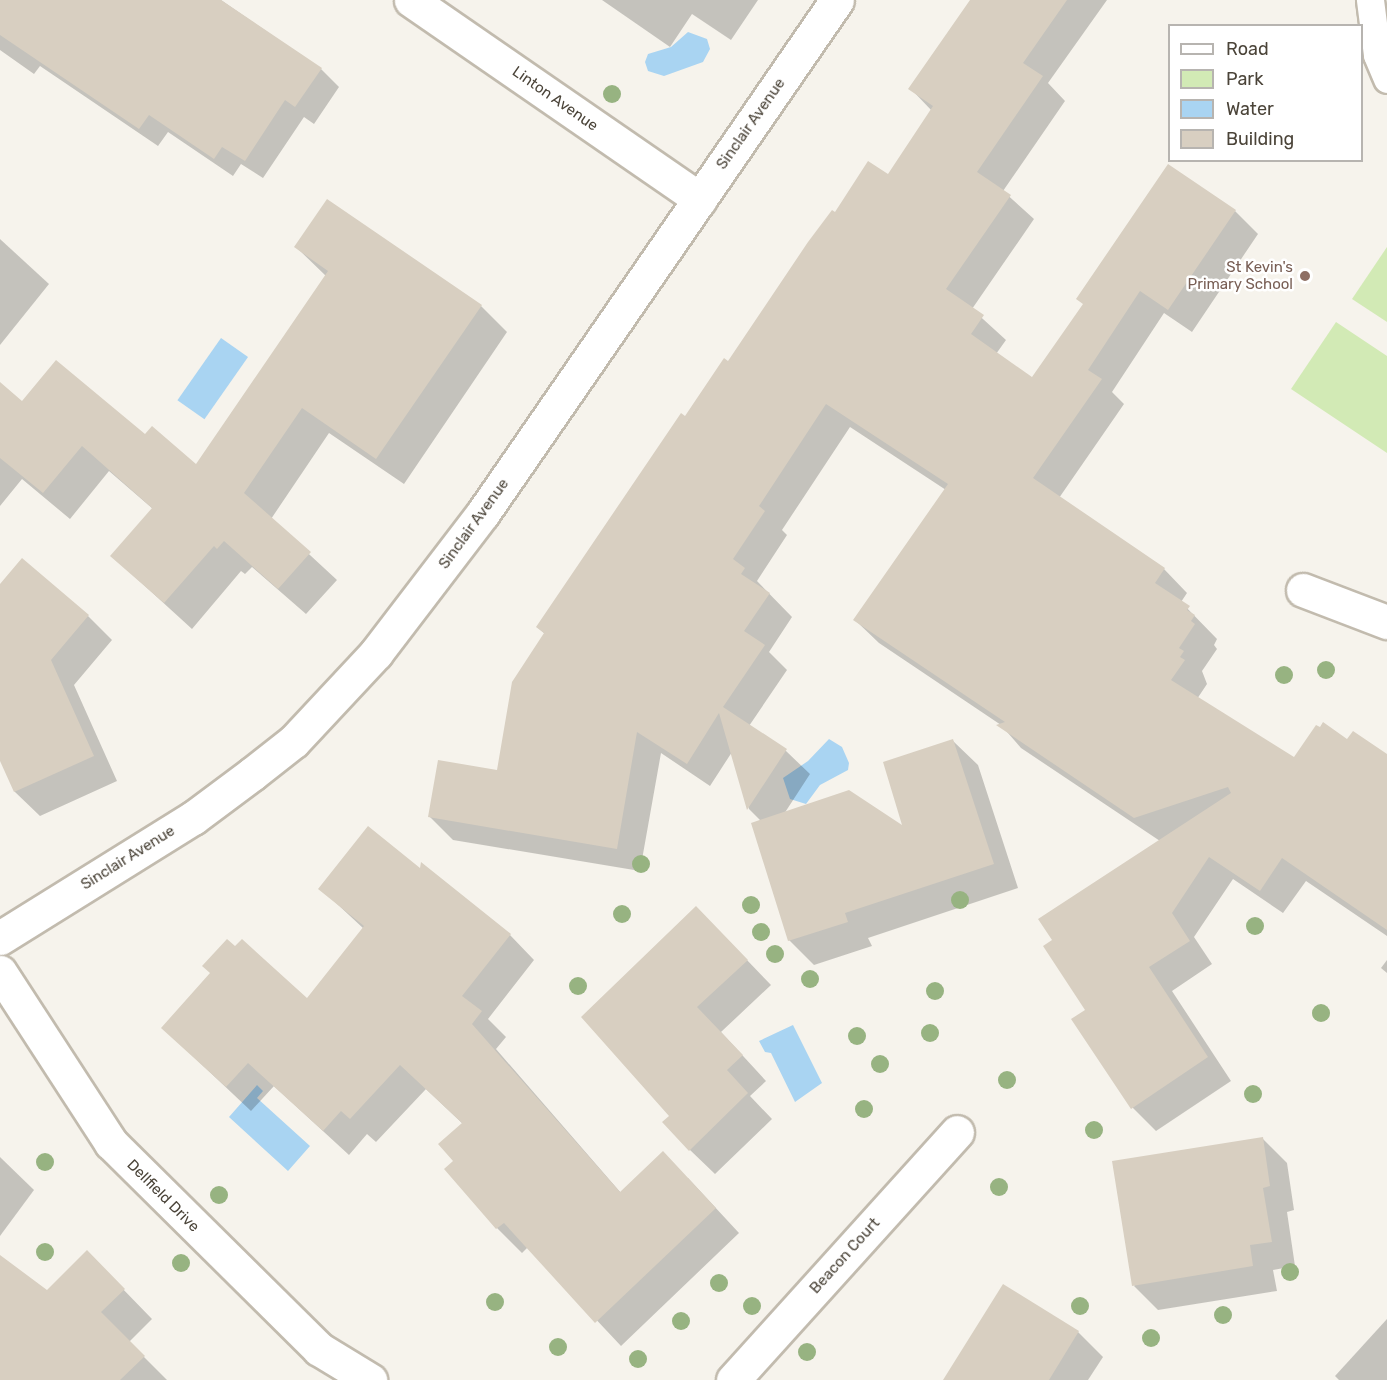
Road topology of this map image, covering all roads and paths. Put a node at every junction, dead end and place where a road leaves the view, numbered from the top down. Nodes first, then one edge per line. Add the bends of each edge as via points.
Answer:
1 (411, 0) edge
2 (837, 0) edge
3 (1370, 0) edge
4 (1387, 79) edge
5 (700, 198) junction
6 (1303, 590) dead end
7 (1387, 622) edge
8 (0, 938) edge
9 (0, 972) edge
10 (957, 1132) dead end
11 (370, 1380) edge
12 (733, 1380) edge

1 - 5 street, Linton Avenue
2 - 5 street, Sinclair Avenue
3 - 4 lane via 1377,55
5 - 8 street, Sinclair Avenue via 483,513 424,594 337,697 294,741 193,818
6 - 7 street
9 - 11 street, Dellfield Drive via 111,1143 319,1349
10 - 12 street, Beacon Court

